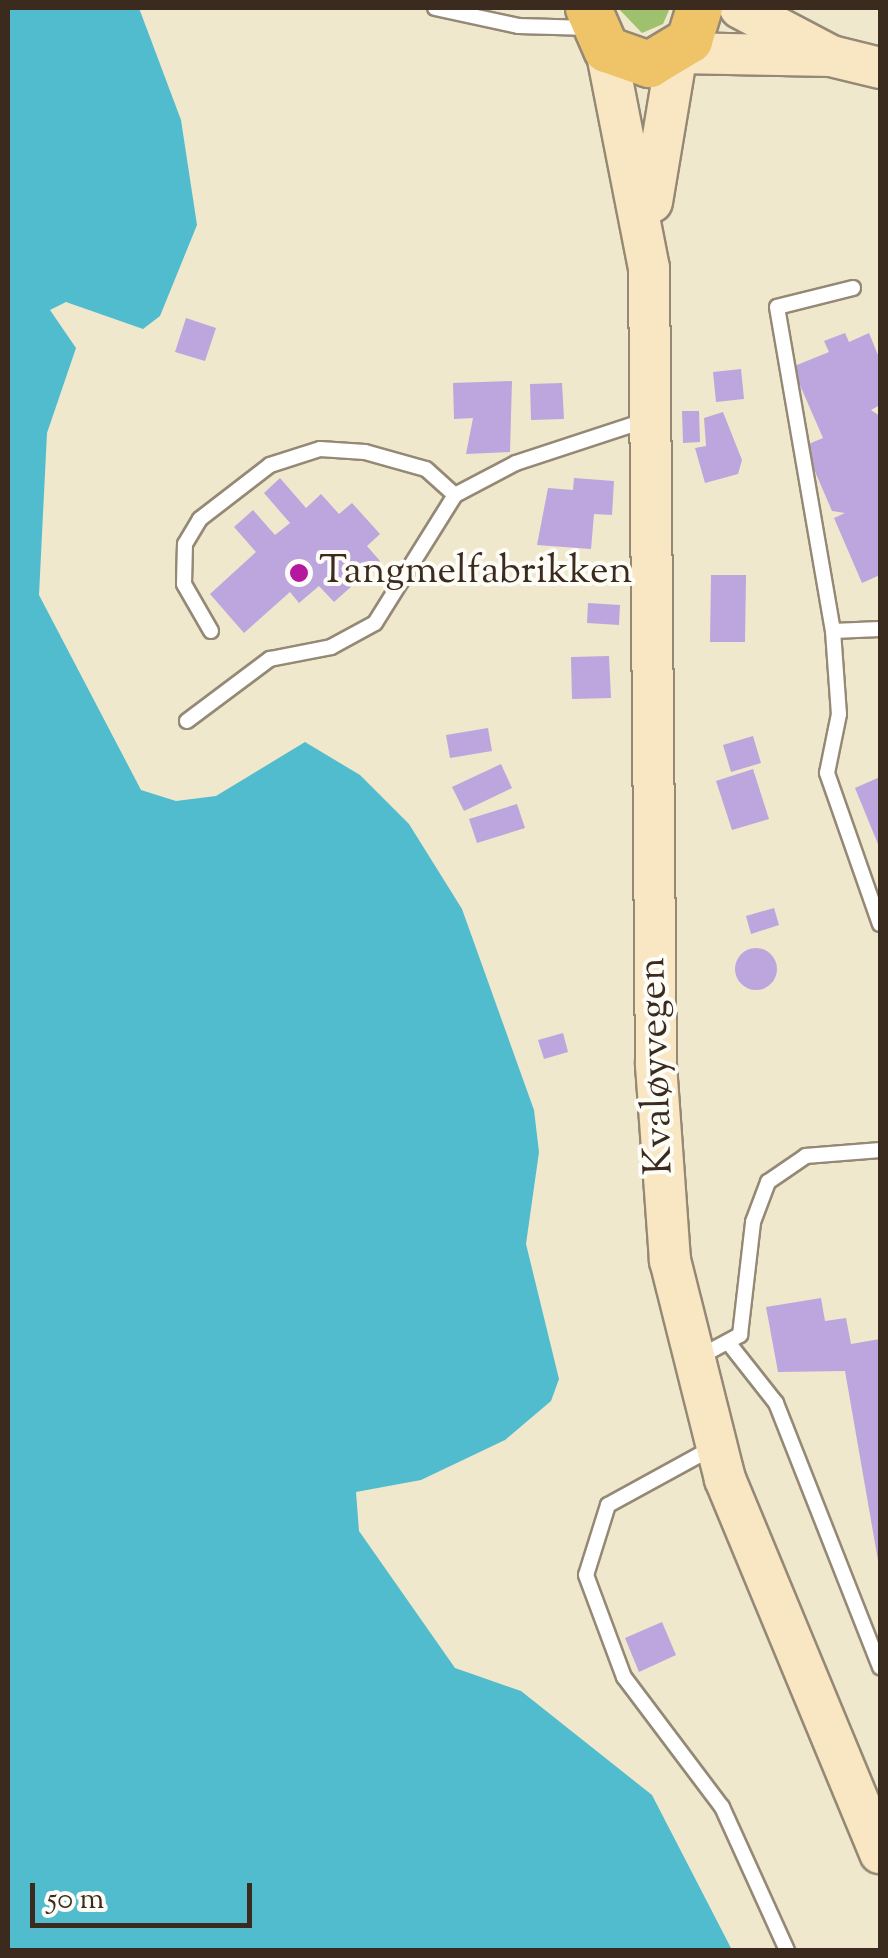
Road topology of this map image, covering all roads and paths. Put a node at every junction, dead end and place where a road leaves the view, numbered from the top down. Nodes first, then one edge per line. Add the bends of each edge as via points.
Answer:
1 (435, 8) edge
2 (700, 8) edge
3 (740, 8) edge
4 (595, 28) edge
5 (677, 53) junction
6 (831, 56) junction
7 (880, 68) edge
8 (647, 241) junction
9 (853, 288) dead end
10 (650, 419) junction
11 (455, 495) junction
12 (880, 628) edge
13 (212, 631) dead end
14 (833, 631) junction
15 (187, 721) dead end
16 (880, 924) edge
17 (880, 1150) edge
18 (730, 1346) junction
19 (688, 1360) junction
20 (714, 1446) junction
21 (880, 1668) edge
22 (880, 1853) edge
23 (787, 1950) edge

1 - 4 lane via 518,26
2 - 5 main road
3 - 6 street
4 - 5 main road via 648,64
4 - 8 street, Kvaløyvegen
5 - 6 street
5 - 8 street, Kvaløyvegen
6 - 7 street
8 - 10 street, Kvaløyvegen
9 - 14 lane via 777,307
10 - 11 lane via 516,463
10 - 19 street, Kvaløyvegen via 656,1066 664,1212
11 - 13 lane via 426,469 365,452 320,449 270,465 200,519 185,544 184,584
11 - 15 lane via 375,623 331,646 270,659
12 - 14 lane
14 - 16 lane via 839,714 827,773
17 - 18 lane via 806,1156 768,1182 753,1222 750,1300
18 - 19 lane
18 - 21 lane via 776,1403
19 - 20 street, Kvaløyvegen
20 - 22 street, Kvaløyvegen
20 - 23 lane via 608,1505 586,1575 624,1677 722,1807

